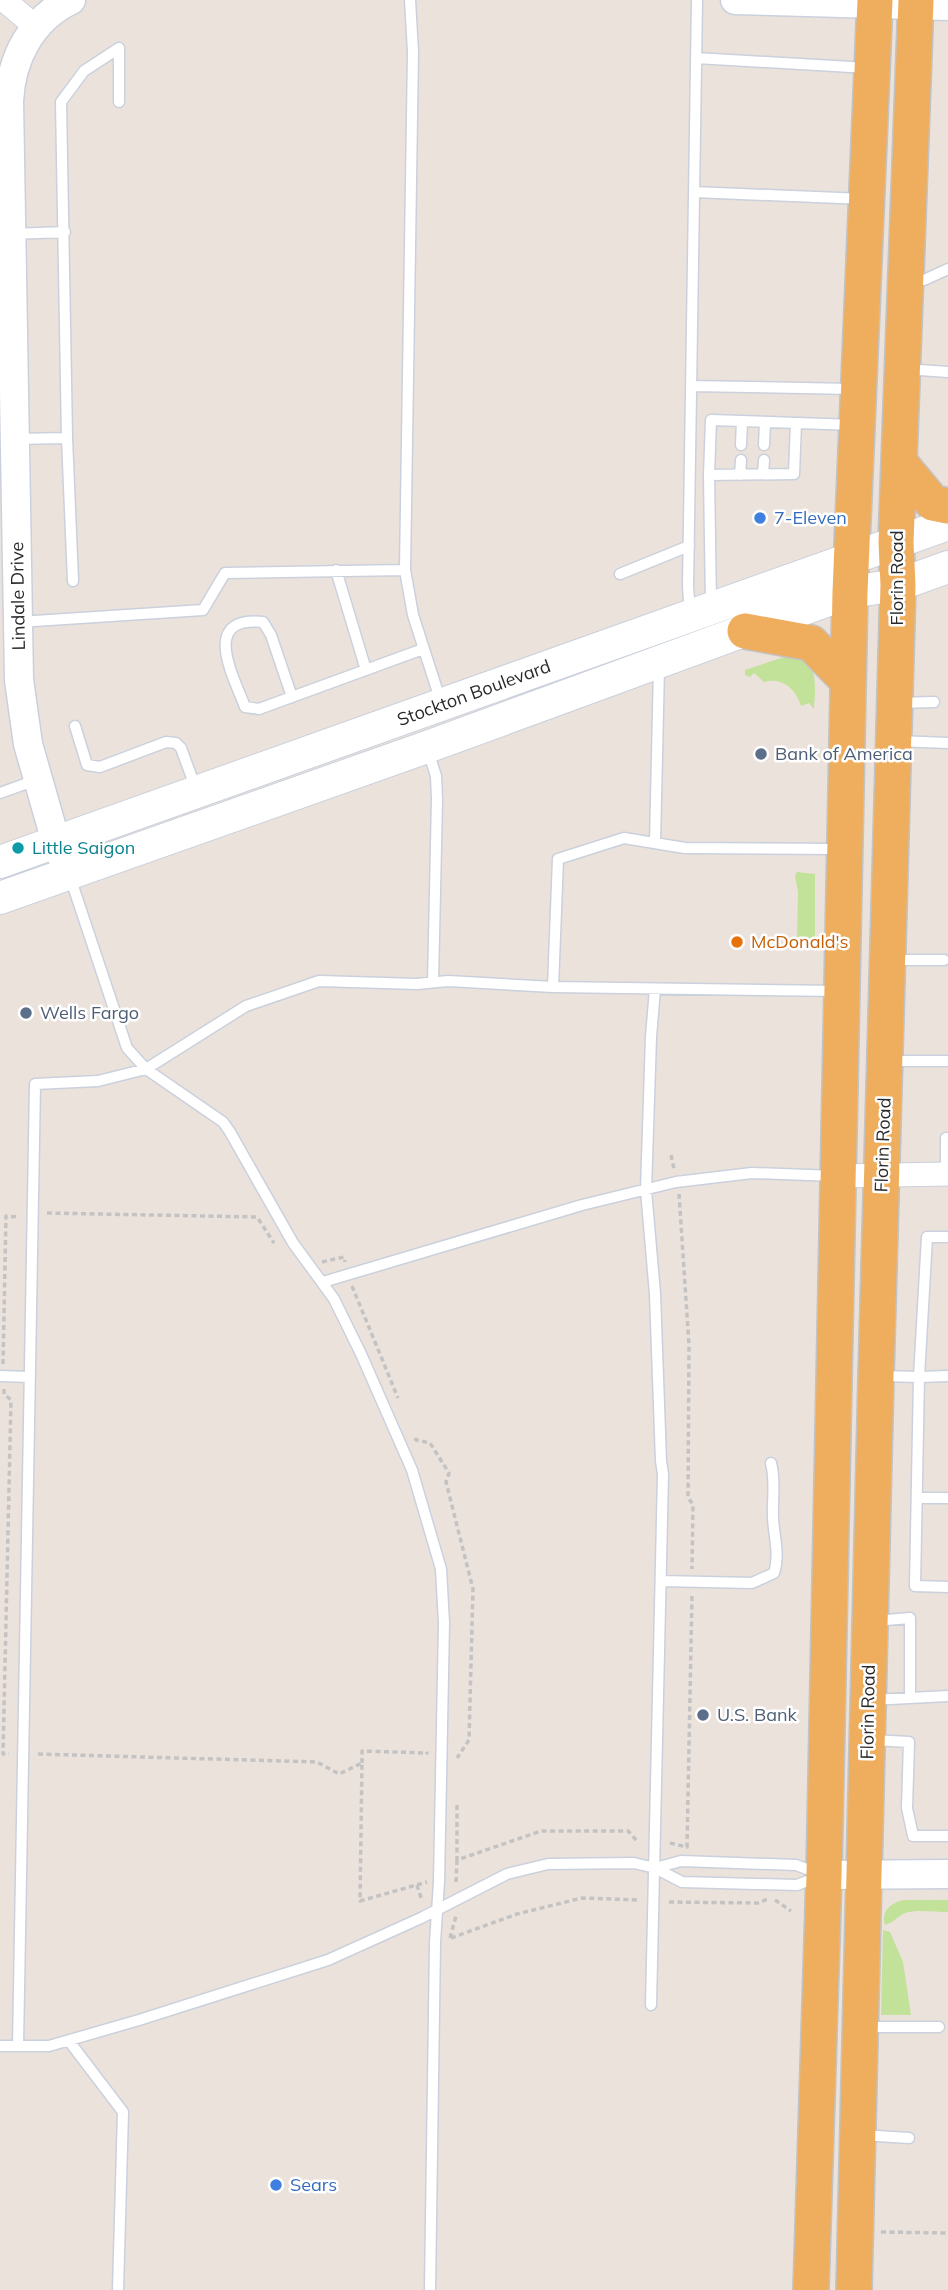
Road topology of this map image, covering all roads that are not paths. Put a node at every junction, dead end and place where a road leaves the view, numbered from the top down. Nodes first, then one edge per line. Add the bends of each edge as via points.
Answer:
1 (4, 0) edge
2 (71, 0) edge
3 (411, 0) edge
4 (697, 0) edge
5 (735, 0) edge
6 (875, 1) edge
7 (927, 4) edge
8 (36, 27) junction
9 (696, 58) junction
10 (872, 68) junction
11 (119, 102) dead end
12 (694, 192) junction
13 (866, 199) junction
14 (65, 232) junction
15 (11, 234) junction
16 (948, 269) edge
17 (906, 280) junction
18 (903, 369) junction
19 (948, 372) edge
20 (691, 386) junction
21 (858, 389) junction
22 (742, 421) junction
23 (765, 422) junction
24 (796, 423) junction
25 (856, 425) junction
26 (68, 438) junction
27 (15, 439) junction
28 (741, 444) dead end
29 (764, 445) dead end
30 (741, 460) dead end
31 (764, 460) dead end
32 (899, 462) junction
33 (763, 474) junction
34 (709, 475) junction
35 (740, 475) junction
36 (948, 506) edge
37 (948, 524) edge
38 (896, 543) junction
39 (689, 546) junction
40 (948, 567) edge
41 (336, 570) junction
42 (405, 570) junction
43 (620, 574) dead end
44 (850, 576) junction
45 (73, 582) dead end
46 (898, 585) junction
47 (701, 612) junction
48 (18, 622) junction
49 (745, 631) junction
50 (423, 649) junction
51 (659, 663) junction
52 (366, 670) junction
53 (848, 681) junction
54 (292, 697) junction
55 (934, 702) dead end
56 (895, 703) junction
57 (442, 705) junction
58 (75, 726) dead end
59 (894, 741) junction
60 (948, 743) edge
61 (427, 747) junction
62 (38, 779) junction
63 (197, 792) junction
64 (0, 793) edge
65 (56, 842) junction
66 (655, 843) junction
67 (844, 849) junction
68 (0, 862) edge
69 (69, 874) junction
70 (0, 898) edge
71 (888, 960) junction
72 (944, 960) dead end
73 (433, 982) junction
74 (553, 987) junction
75 (655, 989) junction
76 (842, 991) junction
77 (886, 1061) junction
78 (948, 1061) edge
79 (146, 1069) junction
80 (948, 1138) edge
81 (947, 1174) edge
82 (883, 1175) junction
83 (838, 1176) junction
84 (646, 1190) junction
85 (948, 1237) edge
86 (323, 1282) junction
87 (2, 1376) edge
88 (876, 1376) junction
89 (948, 1376) edge
90 (30, 1377) junction
91 (919, 1377) junction
92 (771, 1463) dead end
93 (917, 1498) junction
94 (948, 1498) edge
95 (661, 1581) junction
96 (948, 1587) edge
97 (870, 1621) junction
98 (948, 1696) edge
99 (910, 1698) junction
100 (869, 1700) junction
101 (868, 1739) junction
102 (948, 1836) edge
103 (655, 1868) junction
104 (948, 1874) edge
105 (824, 1875) junction
106 (865, 1875) junction
107 (437, 1910) junction
108 (651, 2005) dead end
109 (861, 2027) junction
110 (939, 2027) dead end
111 (69, 2041) junction
112 (0, 2046) edge
113 (18, 2046) junction
114 (858, 2135) junction
115 (909, 2138) dead end
116 (812, 2251) junction
117 (858, 2272) edge
118 (118, 2290) edge
119 (430, 2290) edge
120 (811, 2290) edge
121 (828, 2290) edge

1 - 8 street
2 - 8 street, Lindale Drive
3 - 42 lane
4 - 9 lane
5 - 6 street
6 - 7 street
6 - 10 main road
7 - 17 main road, Florin Road
8 - 15 street, Lindale Drive via 23,44 10,82
9 - 10 lane
9 - 12 lane
10 - 13 main road
11 - 14 lane via 119,48 85,71 61,102
12 - 13 lane
12 - 20 lane
13 - 21 main road
14 - 15 lane
14 - 26 lane
15 - 27 street, Lindale Drive
16 - 17 lane via 924,279
17 - 18 main road, Florin Road
18 - 19 lane
18 - 32 main road, Florin Road
20 - 21 lane
20 - 39 lane
21 - 25 main road
22 - 23 lane
22 - 28 lane
22 - 34 lane via 711,420
23 - 24 lane
23 - 29 lane
24 - 25 lane
24 - 33 lane via 794,474
25 - 44 main road
26 - 27 lane
26 - 45 lane
27 - 48 street, Lindale Drive
30 - 35 lane
31 - 33 lane
32 - 36 main road via 933,503
32 - 38 main road, Florin Road
33 - 35 lane
34 - 35 lane
34 - 47 lane
37 - 38 main road, Stockton Boulevard
38 - 44 main road, Stockton Boulevard
38 - 46 main road, Florin Road
39 - 43 lane
39 - 47 lane
40 - 46 main road, Stockton Boulevard
41 - 42 lane
41 - 48 lane via 225,573 203,610
41 - 52 lane
42 - 50 lane
44 - 46 main road, Stockton Boulevard
44 - 47 main road, Stockton Boulevard
44 - 49 main road, Stockton Boulevard
44 - 53 main road
46 - 56 main road, Florin Road
47 - 57 main road, Stockton Boulevard
48 - 62 street, Lindale Drive via 19,680
49 - 51 main road, Stockton Boulevard
49 - 53 main road via 811,643
50 - 52 lane
50 - 57 lane
51 - 61 main road, Stockton Boulevard
51 - 66 lane
52 - 54 lane
53 - 67 main road
54 - 54 lane via 264,622 233,628 225,638 224,650 245,707 259,709
55 - 56 lane
56 - 59 main road, Florin Road
57 - 63 main road, Stockton Boulevard
58 - 63 lane via 87,765 93,767 166,741 177,743
59 - 60 lane
59 - 71 main road, Florin Road
61 - 69 main road, Stockton Boulevard
61 - 73 lane via 437,799
62 - 64 lane
62 - 65 street, Lindale Drive
63 - 65 main road, Stockton Boulevard
65 - 68 main road, Stockton Boulevard
65 - 69 street, Lindale Drive
66 - 67 lane via 685,848
66 - 74 lane via 624,838 558,859
67 - 76 main road
69 - 70 main road, Stockton Boulevard
69 - 79 lane via 127,1048
71 - 72 lane
71 - 77 main road, Florin Road
73 - 74 lane
73 - 79 lane via 320,981 246,1006
74 - 75 lane
75 - 76 lane
75 - 84 lane
76 - 83 main road
77 - 78 lane
77 - 82 main road, Florin Road
79 - 86 lane via 223,1122 293,1243
79 - 90 lane via 98,1081 35,1084
80 - 81 lane
81 - 82 street
82 - 83 street
82 - 88 main road, Florin Road
83 - 84 lane via 752,1173
83 - 105 main road
84 - 86 lane
84 - 95 lane via 663,1474
85 - 91 lane via 927,1237
86 - 107 lane via 336,1301 412,1470 441,1569 444,1623
87 - 90 lane
88 - 91 lane
88 - 97 main road, Florin Road
89 - 91 lane
90 - 113 lane
91 - 93 lane
92 - 95 lane via 775,1479 774,1573 752,1583
93 - 94 lane
93 - 96 lane via 915,1586
95 - 103 lane
97 - 99 lane via 910,1618
97 - 100 main road, Florin Road
98 - 99 lane
99 - 100 lane
100 - 101 main road, Florin Road
101 - 102 lane via 909,1742 907,1808 913,1836
101 - 106 main road, Florin Road
103 - 105 lane via 681,1861 796,1865
103 - 105 lane via 682,1882 797,1885
103 - 107 lane via 634,1863 548,1864 508,1874
103 - 108 lane
104 - 106 street
105 - 106 street
105 - 116 main road
106 - 109 main road, Florin Road
107 - 111 lane via 328,1961
107 - 119 lane
109 - 110 lane
109 - 114 main road, Florin Road
111 - 113 lane
111 - 118 lane via 122,2112
112 - 113 lane
114 - 115 lane
114 - 117 main road, Florin Road
116 - 120 main road
116 - 121 street via 828,2271

